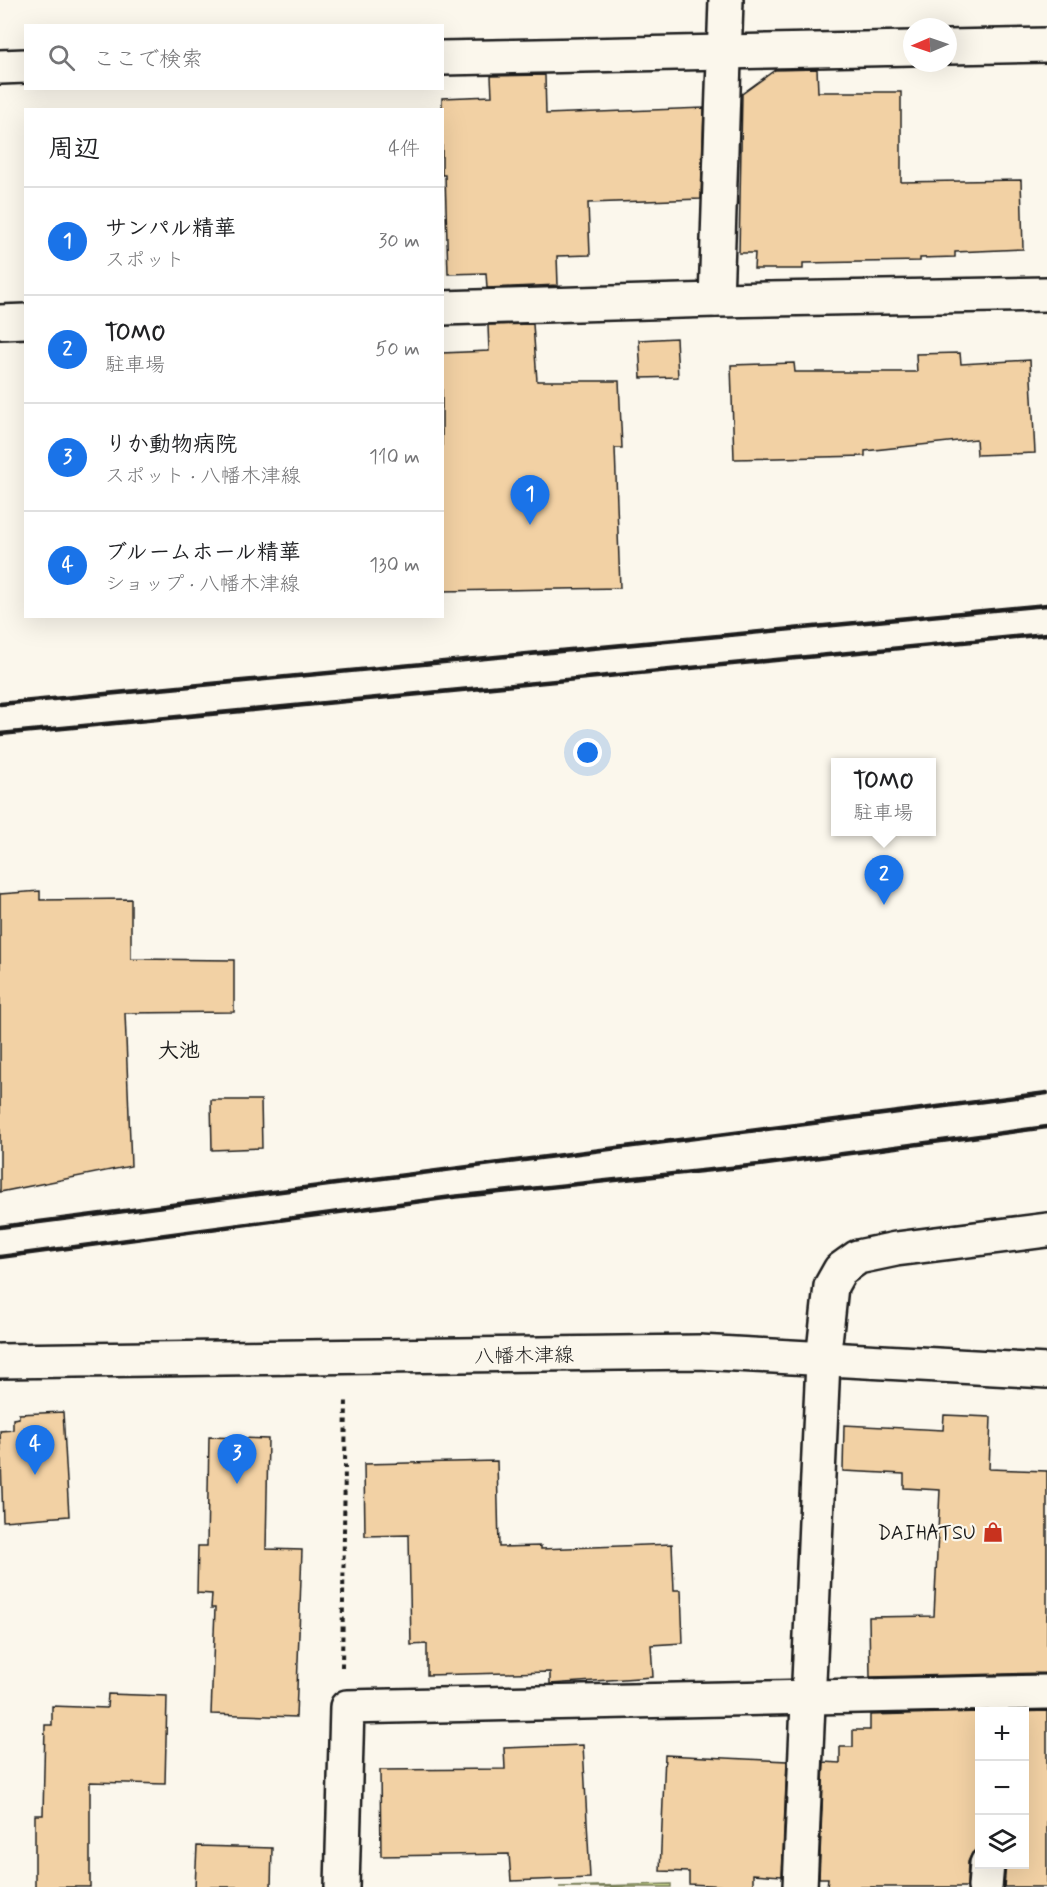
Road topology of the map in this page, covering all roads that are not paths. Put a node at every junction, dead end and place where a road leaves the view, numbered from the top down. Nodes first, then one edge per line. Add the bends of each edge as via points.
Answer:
1 (726, 0) edge
2 (1047, 45) edge
3 (957, 47) edge
4 (903, 48) edge
5 (726, 52) junction
6 (444, 58) edge
7 (24, 66) edge
8 (0, 67) edge
9 (1047, 294) edge
10 (716, 300) junction
11 (444, 308) edge
12 (24, 321) edge
13 (0, 322) edge
14 (1047, 1230) edge
15 (0, 1361) edge
16 (823, 1361) junction
17 (1047, 1371) edge
18 (1047, 1692) edge
19 (809, 1698) junction
20 (998, 1703) edge
21 (987, 1869) edge
22 (342, 1887) edge
23 (801, 1887) edge
24 (985, 1887) edge

1 - 5 street
2 - 3 street
4 - 5 street
5 - 6 street
5 - 10 street
7 - 8 street
9 - 10 street
10 - 11 street
12 - 13 street
14 - 16 street via 858,1257 840,1270 831,1286
15 - 16 street, 八幡木津線 via 699,1353
16 - 17 street, 八幡木津線
16 - 19 street
18 - 20 street
19 - 20 street
19 - 22 street via 346,1707
19 - 23 street
21 - 24 street

